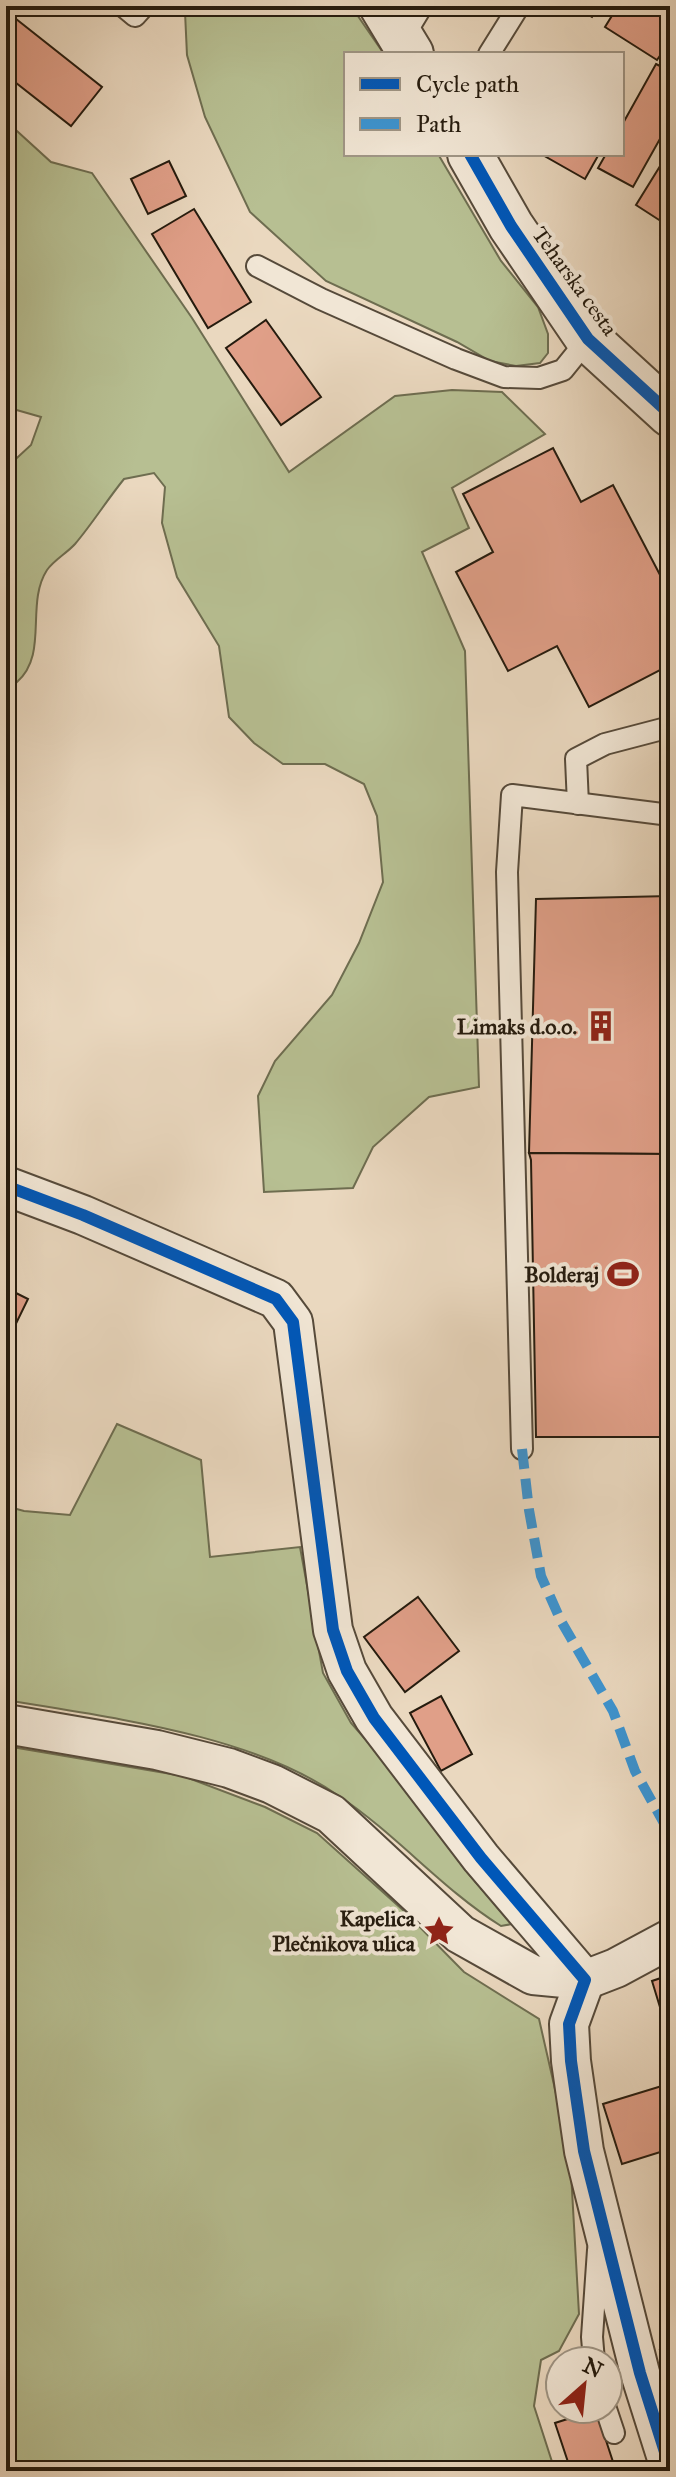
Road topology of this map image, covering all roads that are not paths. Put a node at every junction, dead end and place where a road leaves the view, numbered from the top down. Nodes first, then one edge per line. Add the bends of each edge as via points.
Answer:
1 (123, 6) edge
2 (144, 6) edge
3 (519, 6) edge
4 (490, 52) edge
5 (471, 156) edge
6 (257, 266) dead end
7 (588, 339) junction
8 (670, 414) edge
9 (670, 727) edge
10 (578, 804) junction
11 (670, 815) edge
12 (6, 1186) edge
13 (522, 1449) dead end
14 (6, 1724) edge
15 (670, 1939) edge
16 (585, 1980) junction
17 (601, 2214) junction
18 (593, 2345) edge
19 (663, 2422) edge
20 (611, 2425) edge
21 (614, 2433) dead end
22 (670, 2468) edge

1 - 2 lane via 135,16
3 - 4 lane
5 - 7 street, Teharska cesta via 511,226
6 - 7 lane via 504,377 539,378 563,370
7 - 8 street, Teharska cesta
9 - 10 lane via 605,744 576,759
10 - 11 lane
10 - 13 lane via 512,795 509,815
12 - 16 street via 276,1299 293,1322 333,1630 347,1671 374,1718 472,1847
14 - 16 street via 157,1750 272,1784 331,1814 460,1934 533,1975
15 - 16 street
16 - 17 street via 569,2024 571,2061 584,2151
17 - 18 lane
17 - 19 street via 640,2373
19 - 22 street
20 - 21 lane

